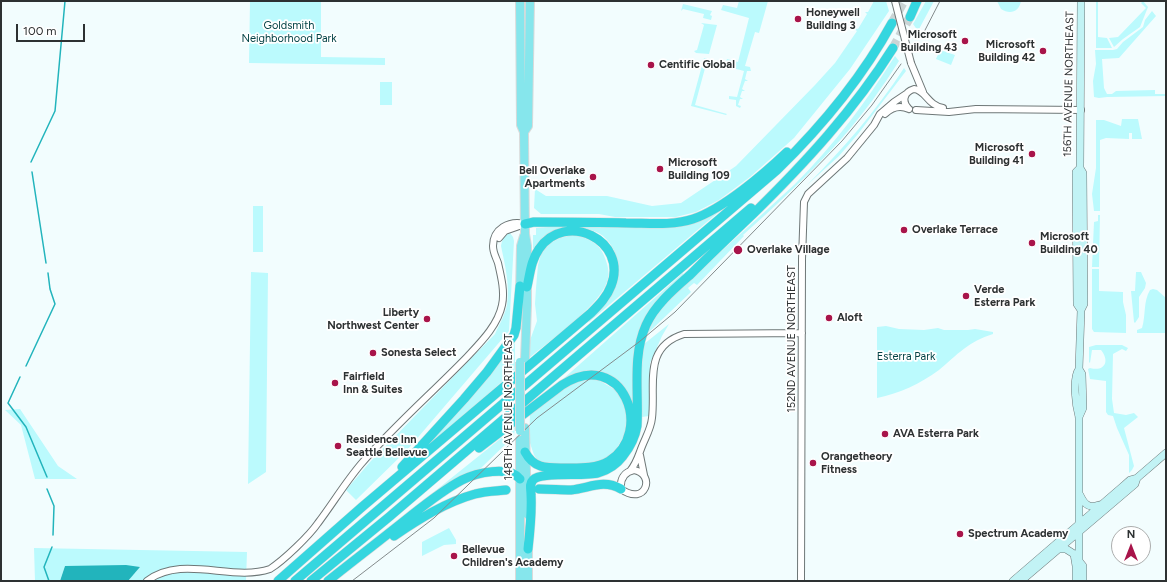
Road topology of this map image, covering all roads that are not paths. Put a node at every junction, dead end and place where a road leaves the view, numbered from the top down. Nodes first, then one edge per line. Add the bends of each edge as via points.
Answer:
1 (520, 1) edge
2 (530, 1) edge
3 (895, 1) edge
4 (917, 1) edge
5 (1081, 1) edge
6 (910, 17) tunnel mouth
7 (892, 22) tunnel mouth
8 (893, 48) tunnel mouth
9 (911, 63) junction
10 (907, 93) junction
11 (924, 95) junction
12 (909, 108) junction
13 (976, 109) junction
14 (834, 110) junction
15 (916, 110) junction
16 (1081, 110) junction
17 (874, 125) junction
18 (524, 132) junction
19 (794, 171) junction
20 (525, 224) junction
21 (524, 286) junction
22 (802, 333) junction
23 (522, 429) junction
24 (525, 452) junction
25 (640, 453) junction
26 (1166, 453) edge
27 (630, 471) junction
28 (644, 475) junction
29 (1137, 478) junction
30 (520, 479) junction
31 (621, 489) junction
32 (506, 490) dead end
33 (540, 490) dead end
34 (1079, 494) junction
35 (1103, 503) junction
36 (362, 507) junction
37 (389, 517) junction
38 (1079, 523) junction
39 (1079, 531) junction
40 (528, 549) junction
41 (1058, 549) junction
42 (1077, 563) junction
43 (147, 581) edge
44 (278, 581) edge
45 (295, 581) edge
46 (311, 581) edge
47 (328, 581) edge
48 (334, 581) edge
49 (520, 581) edge
50 (528, 581) edge
51 (801, 581) edge
52 (1013, 581) edge
53 (1021, 581) edge
54 (1076, 581) edge
55 (1082, 581) edge

1 - 18 main road, 148TH AVENUE NORTHEAST via 520,125
2 - 18 main road, 148TH AVENUE NORTHEAST via 528,126
3 - 9 street, bridge
4 - 6 highway
5 - 16 main road, 156TH AVENUE NORTHEAST
7 - 14 highway via 882,41
8 - 19 highway via 846,114
9 - 10 street via 914,81
9 - 11 street
10 - 11 street via 917,89
10 - 12 street via 904,102
10 - 17 street, 152ND AVENUE NORTHEAST via 884,111
11 - 13 street via 930,103 939,108 972,106
11 - 15 street via 924,106
12 - 15 street
12 - 17 street, 152ND AVENUE NORTHEAST via 890,110
13 - 15 street via 949,112
13 - 16 street
14 - 20 highway via 771,167 712,210 698,217 671,223
14 - 45 highway via 777,170
16 - 34 main road, 156TH AVENUE NORTHEAST via 1080,168 1076,172 1077,304 1080,310 1079,369 1076,374
17 - 22 street, 152ND AVENUE NORTHEAST via 841,165 808,194 804,202
18 - 20 main road, 148TH AVENUE NORTHEAST
19 - 37 highway
19 - 40 highway via 662,302 646,323 637,363 637,426 634,440 628,450 613,466 600,472 586,475 543,475 532,481
20 - 21 main road, 148TH AVENUE NORTHEAST via 521,246
20 - 43 street via 514,222 506,225 499,230 494,239 494,256 502,283 503,304 492,329 372,452 348,479 317,524 298,544 270,569 259,574 229,578 193,572 168,572
21 - 23 main road, 148TH AVENUE NORTHEAST, bridge
21 - 36 highway via 515,333 504,350 453,412
21 - 36 highway via 535,254 543,243 559,233 574,231 593,236 605,245 612,260 612,285 603,301 591,313
22 - 25 street via 684,334 671,340 661,349 653,368 652,419
22 - 51 street, 152ND AVENUE NORTHEAST
23 - 24 main road, 148TH AVENUE NORTHEAST
23 - 30 main road, 148TH AVENUE NORTHEAST
24 - 37 highway via 535,464 552,468 596,466 610,460 629,433 630,410 625,396 614,382 603,376 590,374 562,384
24 - 40 main road, 148TH AVENUE NORTHEAST
25 - 27 street
25 - 28 street
26 - 29 main road
27 - 28 street via 638,471
27 - 31 street via 624,475
28 - 31 street via 646,486 641,492 634,495
29 - 35 main road via 1130,480
29 - 39 main road via 1136,484
30 - 47 highway via 513,473 502,472 474,475 462,480 432,499
30 - 49 main road, 148TH AVENUE NORTHEAST
31 - 33 highway via 608,484 571,490
32 - 48 highway via 475,494 427,515
34 - 35 main road via 1083,502 1089,506
34 - 38 main road, 156TH AVENUE NORTHEAST
35 - 38 main road
36 - 44 highway
37 - 46 highway
38 - 39 main road, 156TH AVENUE NORTHEAST
38 - 52 main road
39 - 41 main road
39 - 42 main road, 156TH AVENUE NORTHEAST
40 - 50 main road, 148TH AVENUE NORTHEAST
41 - 42 main road via 1072,551
41 - 53 main road
42 - 54 main road, 156TH AVENUE NORTHEAST
42 - 55 main road, 156TH AVENUE NORTHEAST via 1083,566

